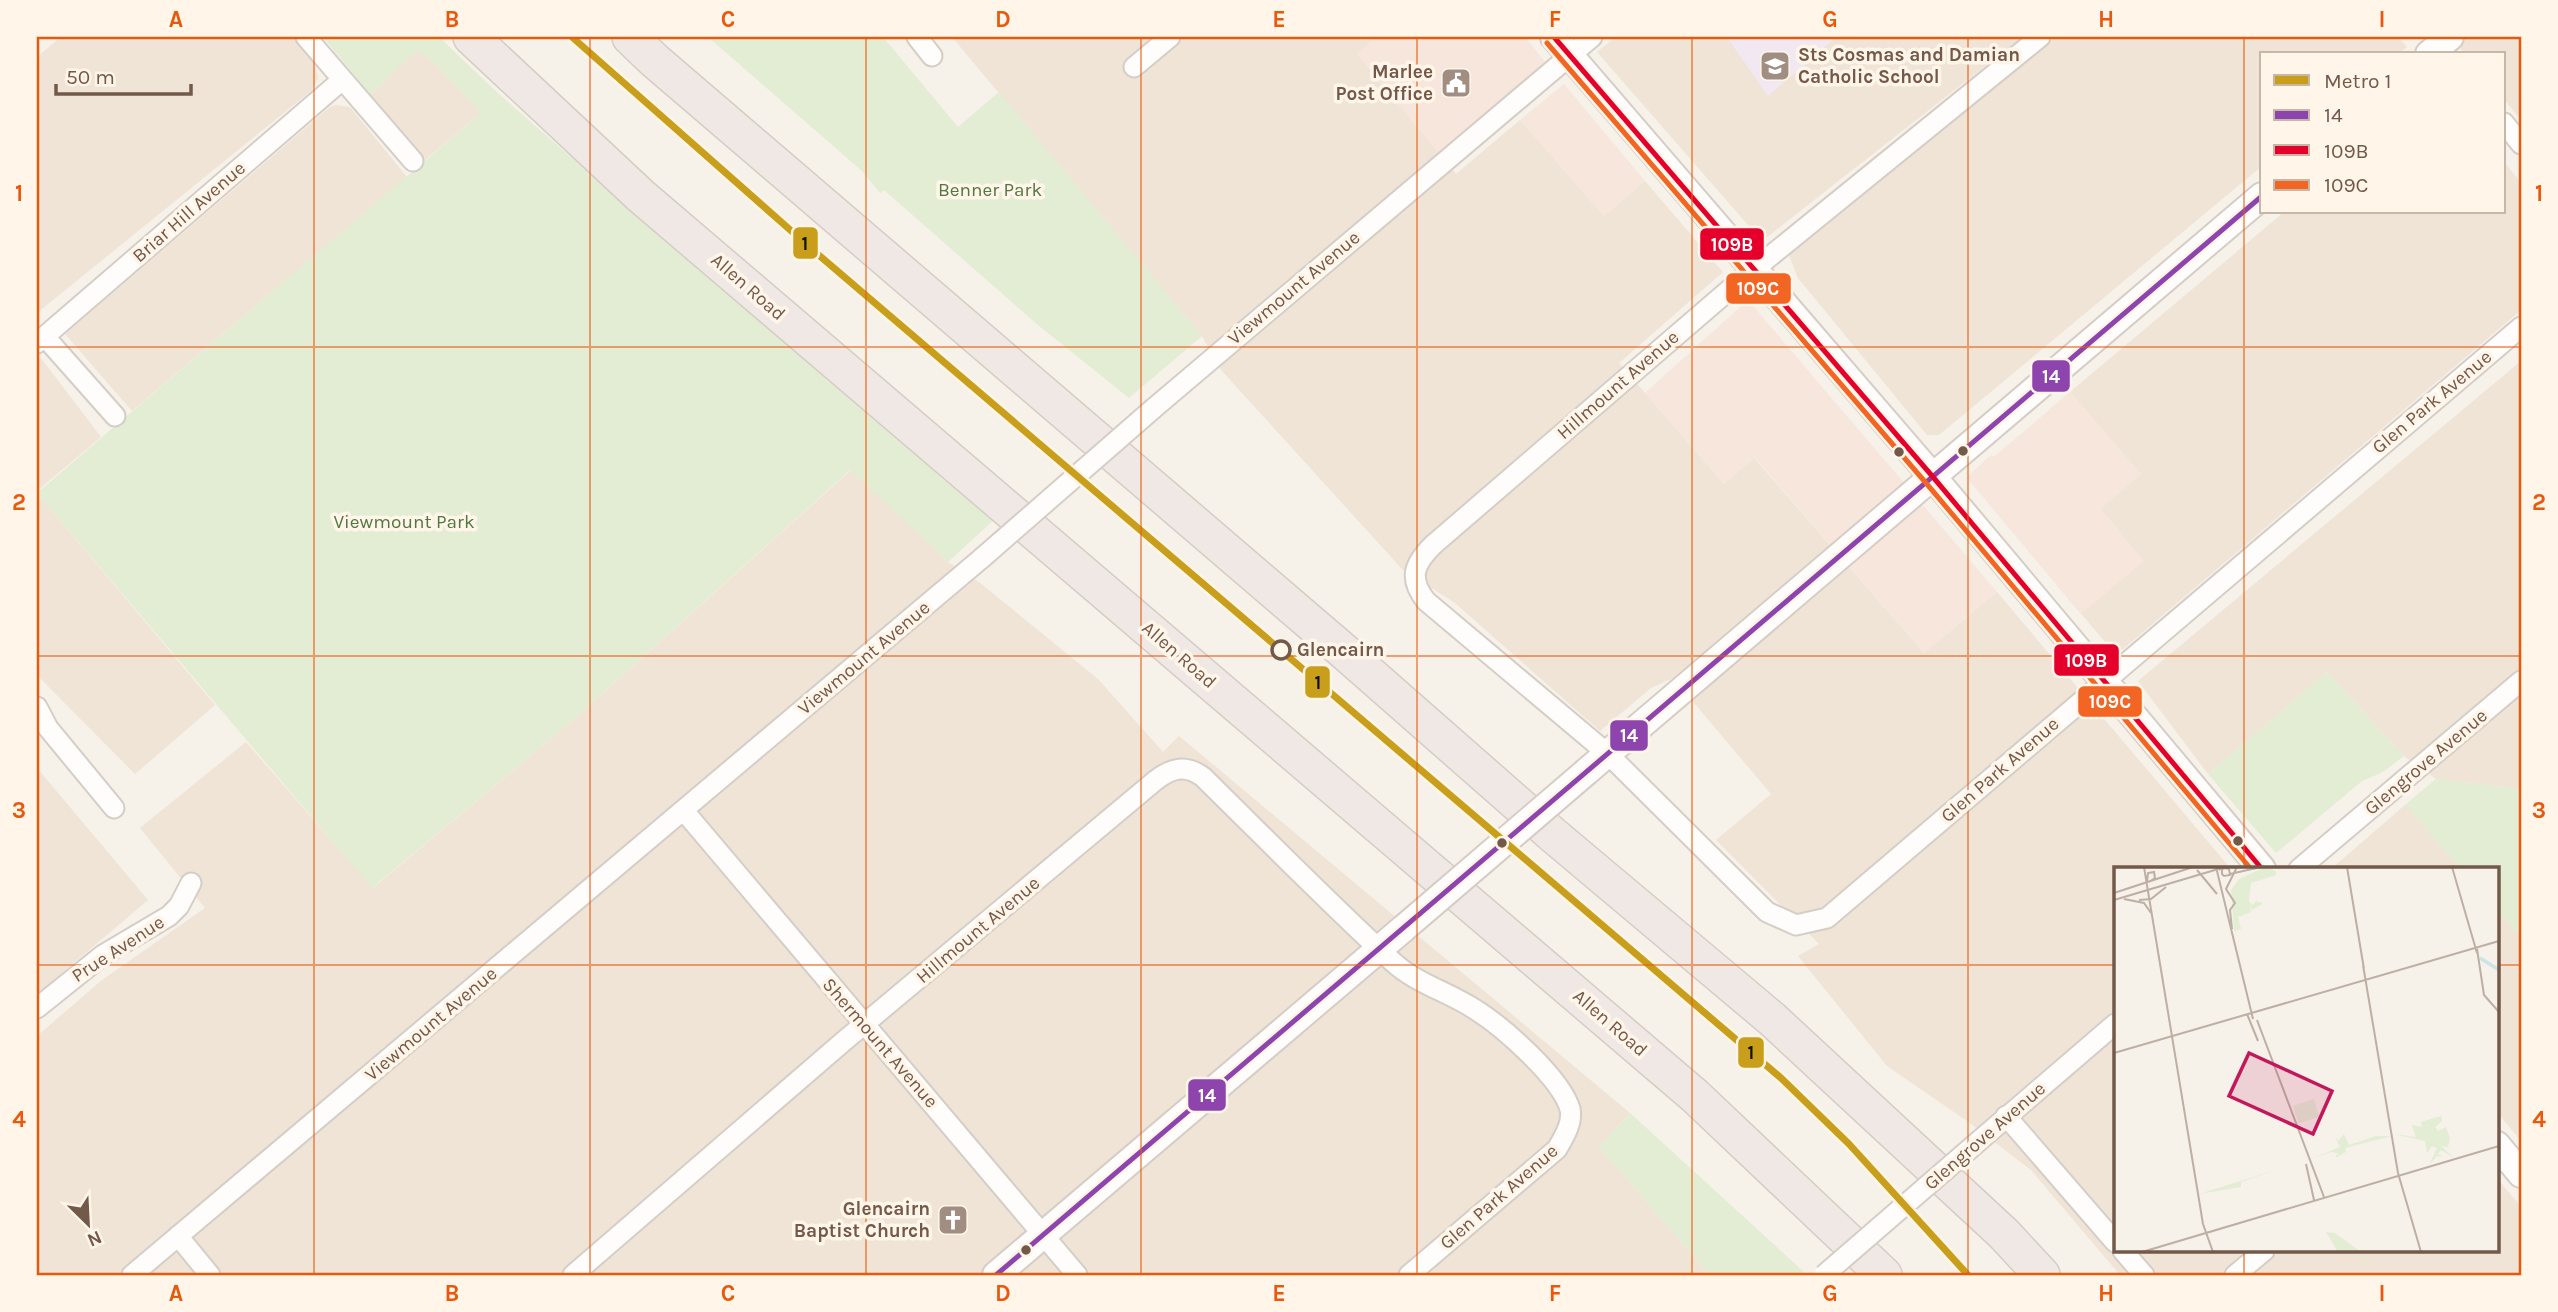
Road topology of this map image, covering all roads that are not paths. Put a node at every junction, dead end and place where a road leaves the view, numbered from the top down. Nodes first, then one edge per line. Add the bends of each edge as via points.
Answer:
1 (306, 37) edge
2 (471, 37) edge
3 (630, 37) edge
4 (917, 37) edge
5 (1170, 37) edge
6 (1592, 37) edge
7 (2040, 37) edge
8 (1562, 46) edge
9 (932, 56) dead end
10 (1134, 66) dead end
11 (342, 80) junction
12 (2506, 125) edge
13 (2521, 144) edge
14 (413, 161) dead end
15 (2260, 198) edge
16 (1754, 270) junction
17 (2521, 327) edge
18 (41, 340) edge
19 (115, 416) dead end
20 (1934, 477) junction
21 (2104, 681) junction
22 (2521, 681) edge
23 (37, 707) edge
24 (1608, 754) junction
25 (114, 808) dead end
26 (684, 811) junction
27 (2260, 867) edge
28 (2300, 867) edge
29 (191, 883) dead end
30 (1380, 948) junction
31 (37, 1008) edge
32 (864, 1025) junction
33 (2114, 1025) edge
34 (2006, 1116) junction
35 (2498, 1146) edge
36 (2521, 1174) edge
37 (1045, 1235) junction
38 (178, 1236) junction
39 (2114, 1241) edge
40 (2124, 1252) edge
41 (2263, 1252) edge
42 (132, 1275) edge
43 (210, 1275) edge
44 (573, 1275) edge
45 (996, 1275) edge
46 (1077, 1275) edge
47 (1409, 1275) edge
48 (1824, 1275) edge
49 (1884, 1275) edge
50 (2042, 1275) edge
51 (2144, 1275) edge
52 (2235, 1275) edge

1 - 11 street
2 - 49 highway, Allen Road via 641,196 1695,1096
3 - 50 highway via 1563,844 1772,1019 2004,1234
4 - 9 street
5 - 10 street
6 - 8 street, Viewmount Avenue
7 - 16 street, Hillmount Avenue
8 - 16 street
8 - 26 street, Viewmount Avenue, bridge via 982,558
11 - 14 street
11 - 18 street, Briar Hill Avenue
12 - 13 street
15 - 20 street
16 - 20 street
16 - 24 street, Hillmount Avenue via 1420,558 1414,578 1426,601
17 - 21 street, Glen Park Avenue
18 - 19 street
20 - 21 street
20 - 24 street
21 - 24 street, Glen Park Avenue via 1827,918 1796,925 1767,912
21 - 27 street
22 - 28 street, Glengrove Avenue
23 - 25 street via 48,728
24 - 30 street, bridge
26 - 32 street, Shermount Avenue
26 - 38 street, Viewmount Avenue
29 - 31 street, Prue Avenue via 169,916 87,966
30 - 32 street, Hillmount Avenue via 1203,777 1181,768 1156,780
30 - 37 street
30 - 47 street, Glen Park Avenue via 1412,976 1475,1009 1528,1051 1570,1109 1570,1123 1557,1149
32 - 37 street, Shermount Avenue
32 - 44 street, Hillmount Avenue
33 - 34 street, Glengrove Avenue
34 - 39 street
34 - 48 street, Glengrove Avenue, bridge
35 - 36 street
37 - 45 street
37 - 46 street, Shermount Avenue
38 - 42 street, Viewmount Avenue
38 - 43 street
40 - 51 street
41 - 52 street

